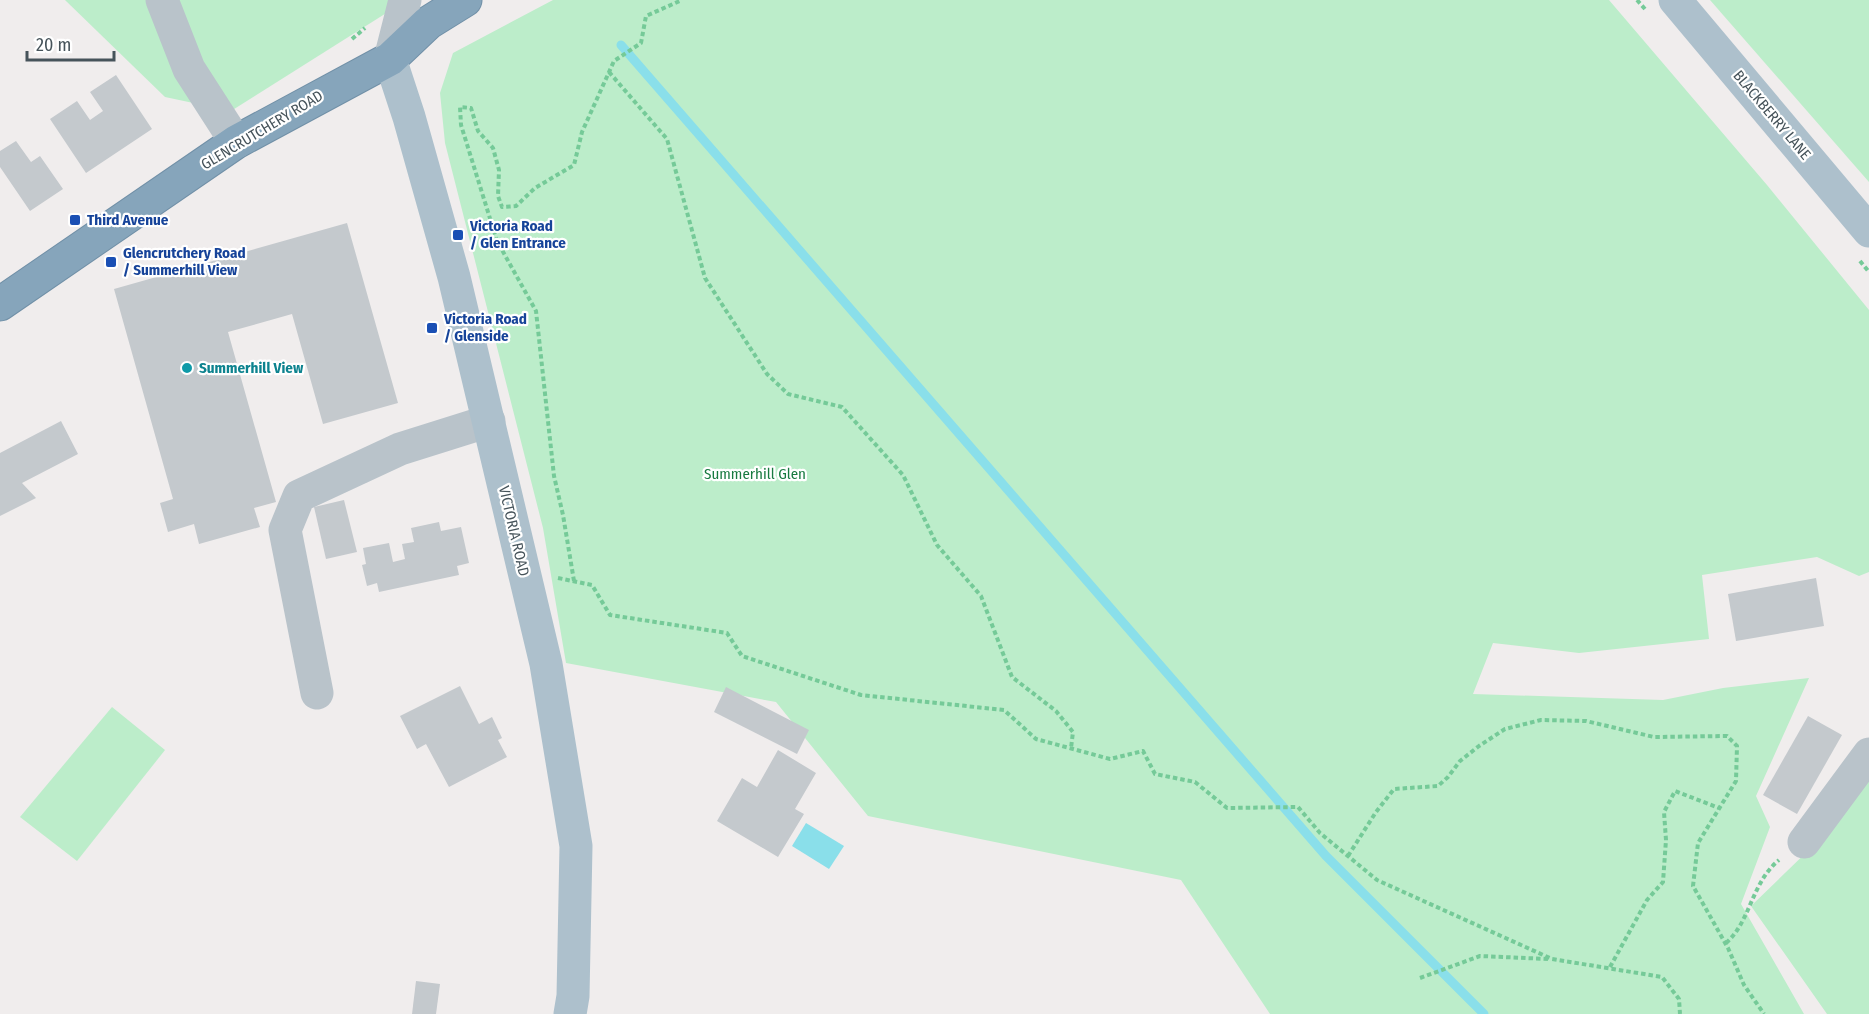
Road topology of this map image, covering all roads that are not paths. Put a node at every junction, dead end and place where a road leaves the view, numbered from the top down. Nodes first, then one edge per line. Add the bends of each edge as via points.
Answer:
1 (162, 0) edge
2 (405, 0) edge
3 (465, 0) edge
4 (1675, 0) edge
5 (390, 59) junction
6 (236, 142) junction
7 (1869, 231) edge
8 (1, 301) edge
9 (489, 421) junction
10 (317, 693) dead end
11 (1869, 754) edge
12 (1804, 842) road end
13 (570, 1014) edge

1 - 6 street via 189,69
2 - 5 street
3 - 5 highway, GLENCRUTCHERY ROAD via 429,23
4 - 7 main road, BLACKBERRY LANE
5 - 6 highway, GLENCRUTCHERY ROAD
5 - 9 main road, VICTORIA ROAD via 454,277
6 - 8 highway, GLENCRUTCHERY ROAD
9 - 10 street via 400,449 299,496 285,530
9 - 13 main road, VICTORIA ROAD via 546,664 576,846
11 - 12 street

